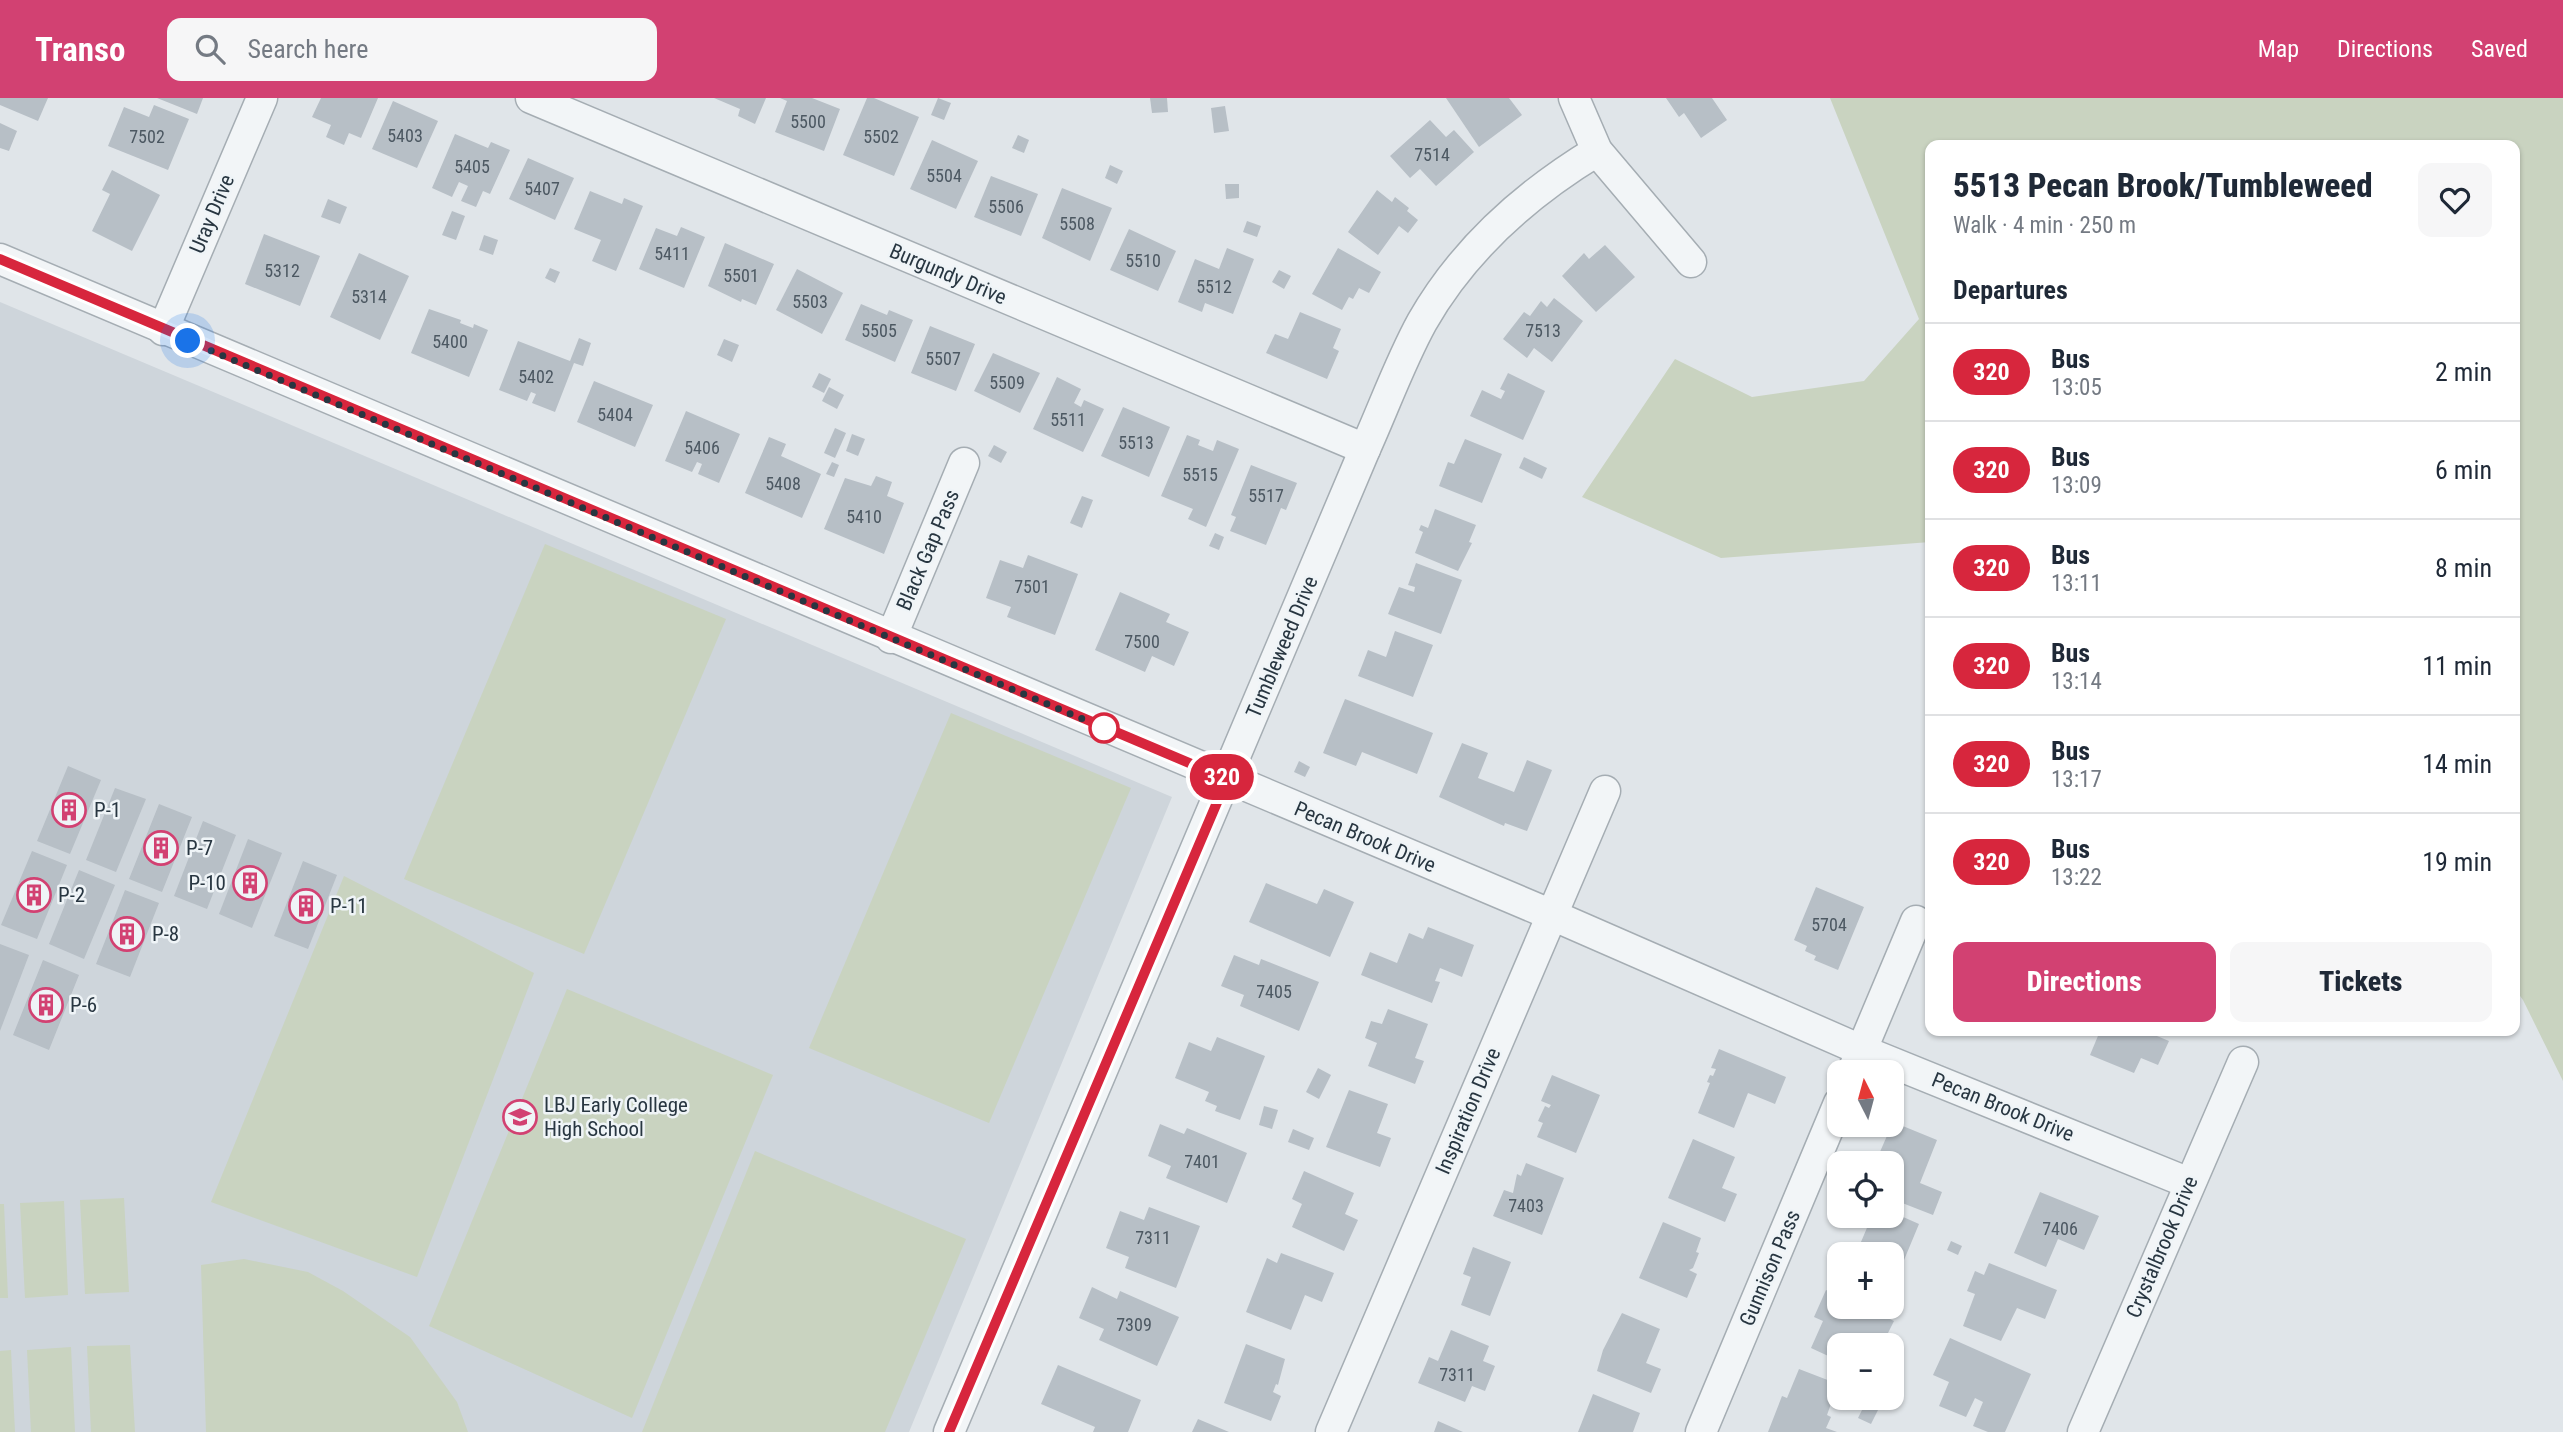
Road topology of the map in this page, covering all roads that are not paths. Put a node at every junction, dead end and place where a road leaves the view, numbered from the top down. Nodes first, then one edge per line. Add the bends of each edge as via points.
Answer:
1 (262, 98) edge
2 (531, 98) edge
3 (1574, 98) edge
4 (1597, 151) junction
5 (0, 260) edge
6 (1691, 262) dead end
7 (163, 330) junction
8 (1365, 449) junction
9 (964, 463) dead end
10 (891, 638) junction
11 (1227, 779) junction
12 (1605, 791) dead end
13 (1552, 915) junction
14 (1916, 921) dead end
15 (1855, 1060) edge
16 (1857, 1060) edge
17 (2243, 1062) dead end
18 (1904, 1078) edge
19 (1827, 1132) edge
20 (2189, 1183) junction
21 (949, 1432) edge
22 (1331, 1432) edge
23 (1701, 1432) edge
24 (2083, 1432) edge

1 - 7 street, Uray Drive
2 - 8 street, Burgundy Drive
3 - 4 street
4 - 6 street
4 - 8 street, Tumbleweed Drive via 1502,222 1466,258 1421,324
5 - 7 street, Pecan Brook Drive
7 - 10 street, Pecan Brook Drive
8 - 11 street, Tumbleweed Drive
9 - 10 street, Black Gap Pass
10 - 11 street, Pecan Brook Drive
11 - 13 street, Pecan Brook Drive
11 - 21 street, Tumbleweed Drive
12 - 13 street, Inspiration Drive
13 - 15 street, Pecan Brook Drive
13 - 22 street, Inspiration Drive
14 - 16 street
17 - 20 street, Crystalbrook Drive
18 - 20 street, Pecan Brook Drive
19 - 23 street, Gunnison Pass
20 - 24 street, Crystalbrook Drive

